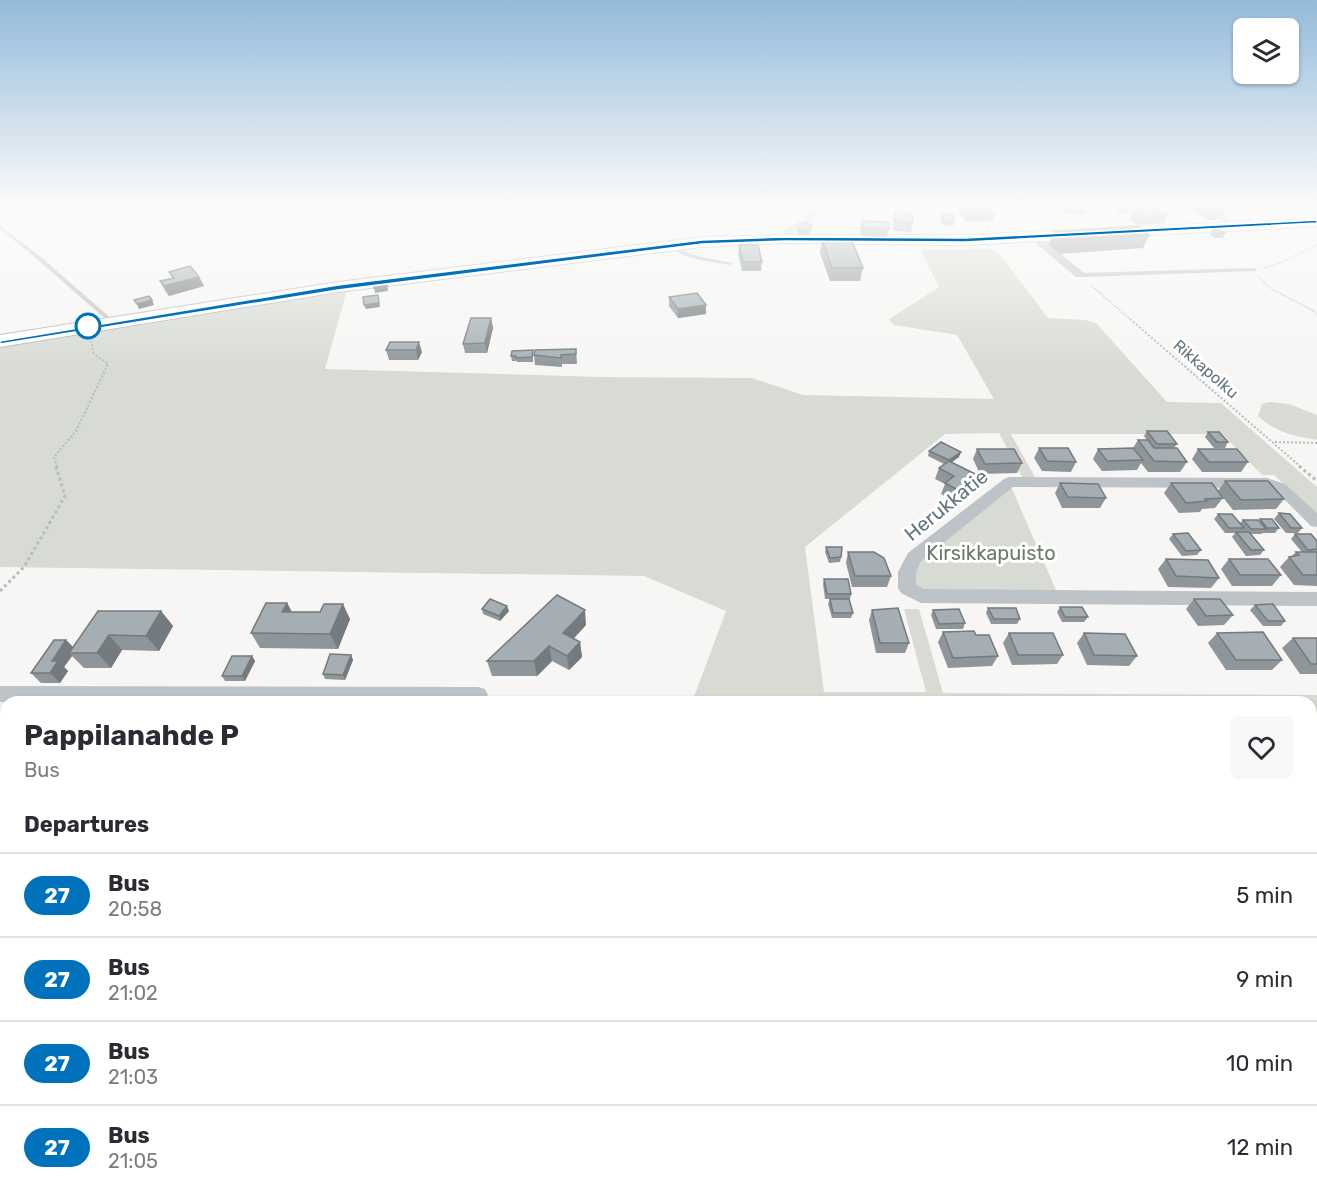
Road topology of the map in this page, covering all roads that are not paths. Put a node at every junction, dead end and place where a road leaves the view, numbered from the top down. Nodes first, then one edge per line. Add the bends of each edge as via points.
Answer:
1 (41, 260) edge
2 (553, 260) edge
3 (716, 260) edge
4 (1063, 260) edge
5 (730, 263) dead end
6 (1254, 270) road end
7 (1080, 274) joint
8 (112, 322) junction
9 (0, 341) edge
10 (1317, 522) edge
11 (1317, 599) edge
12 (0, 694) edge
13 (478, 695) dead end

1 - 8 lane
2 - 8 main road
3 - 5 lane
4 - 7 street
6 - 7 lane
8 - 9 main road
10 - 11 street, Herukkatie via 1281,487 1267,483 1009,482 914,557 907,572 907,588 921,596
12 - 13 street

